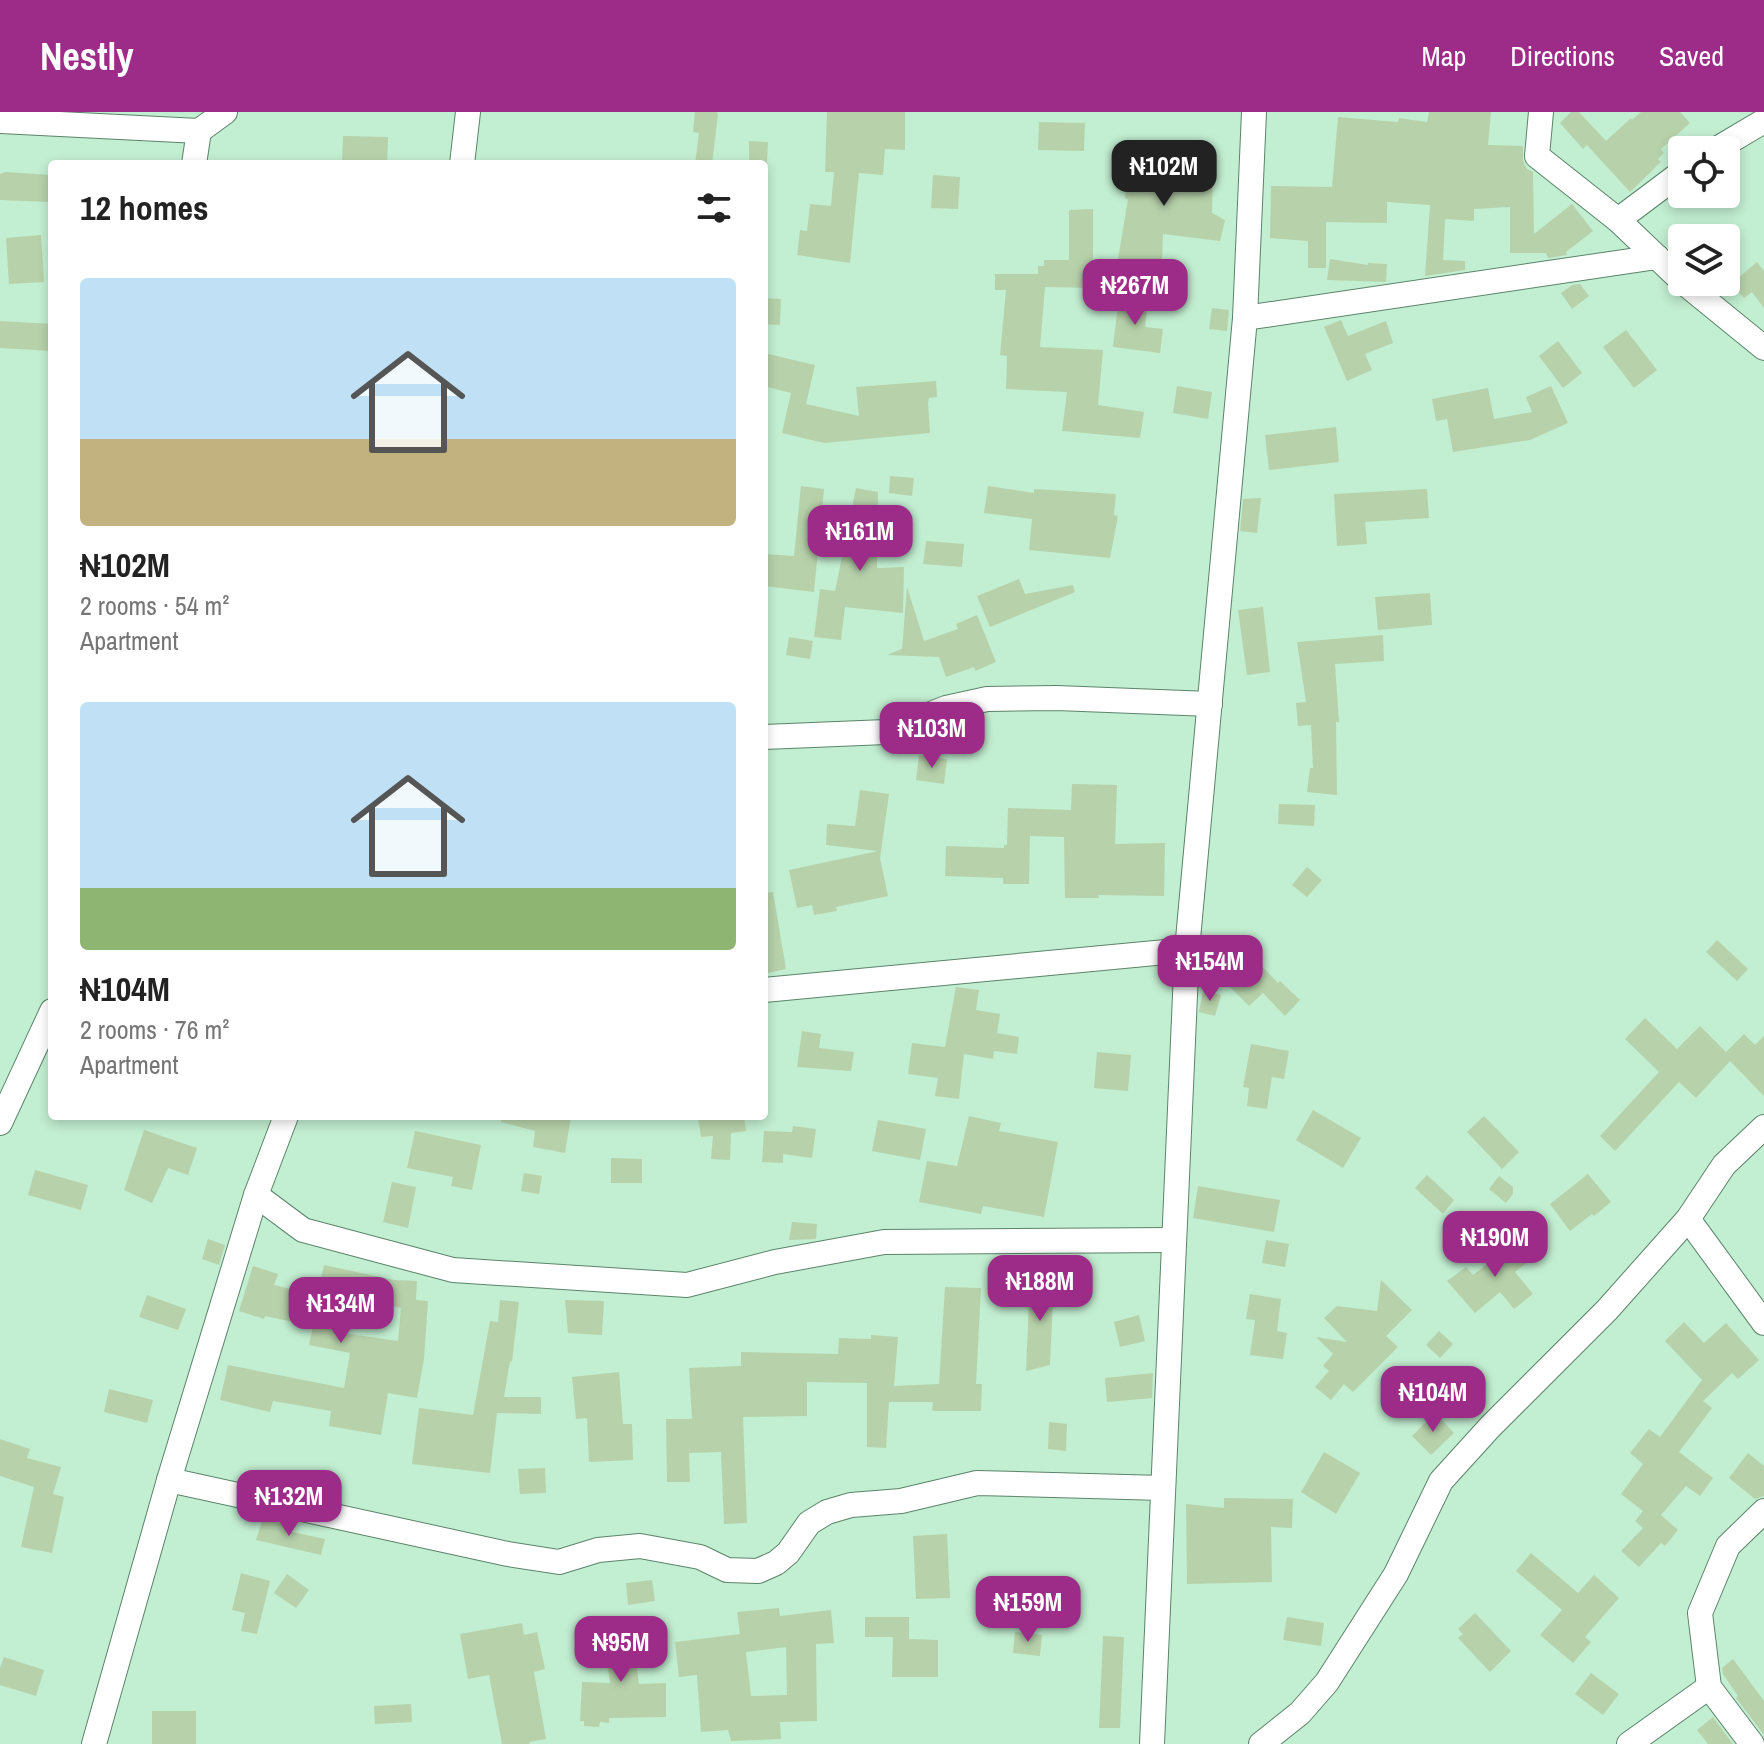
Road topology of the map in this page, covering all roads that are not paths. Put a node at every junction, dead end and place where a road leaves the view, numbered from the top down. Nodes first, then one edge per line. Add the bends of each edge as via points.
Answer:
1 (225, 112) edge
2 (468, 112) edge
3 (1254, 112) edge
4 (1541, 112) edge
5 (0, 121) edge
6 (1764, 121) edge
7 (199, 131) junction
8 (1739, 136) edge
9 (195, 160) edge
10 (462, 160) edge
11 (1668, 182) edge
12 (1618, 220) junction
13 (1657, 257) junction
14 (1668, 268) edge
15 (1699, 296) edge
16 (1245, 318) junction
17 (1764, 348) edge
18 (1210, 704) junction
19 (768, 737) edge
20 (1187, 950) junction
21 (768, 990) edge
22 (48, 1020) edge
23 (284, 1120) edge
24 (0, 1123) edge
25 (1764, 1127) edge
26 (256, 1195) junction
27 (1688, 1219) junction
28 (1174, 1240) junction
29 (1764, 1323) edge
30 (169, 1480) junction
31 (1163, 1488) junction
32 (1764, 1511) edge
33 (1709, 1687) junction
34 (94, 1744) edge
35 (1152, 1744) edge
36 (1261, 1744) edge
37 (1629, 1744) edge
38 (1752, 1744) edge

1 - 7 street
2 - 10 street
3 - 16 street
4 - 12 street via 1537,156
5 - 7 street
6 - 8 street
7 - 9 street
11 - 12 street
12 - 13 street
13 - 14 street
13 - 16 street
15 - 17 street
16 - 18 street
18 - 19 street via 987,699 946,708 886,732
18 - 20 street
20 - 21 street
20 - 28 street
22 - 24 street
23 - 26 street
25 - 27 street via 1724,1165
26 - 28 street via 303,1230 453,1270 687,1285 884,1242
26 - 30 street
27 - 29 street
27 - 36 street via 1441,1481 1396,1574 1327,1682 1300,1713
28 - 31 street
30 - 31 street via 559,1562 598,1550 640,1546 700,1557 727,1570 758,1571 788,1553 809,1523 851,1505 901,1501 977,1483
30 - 34 street
31 - 35 street
32 - 33 street via 1728,1546 1700,1613
33 - 37 street
33 - 38 street

